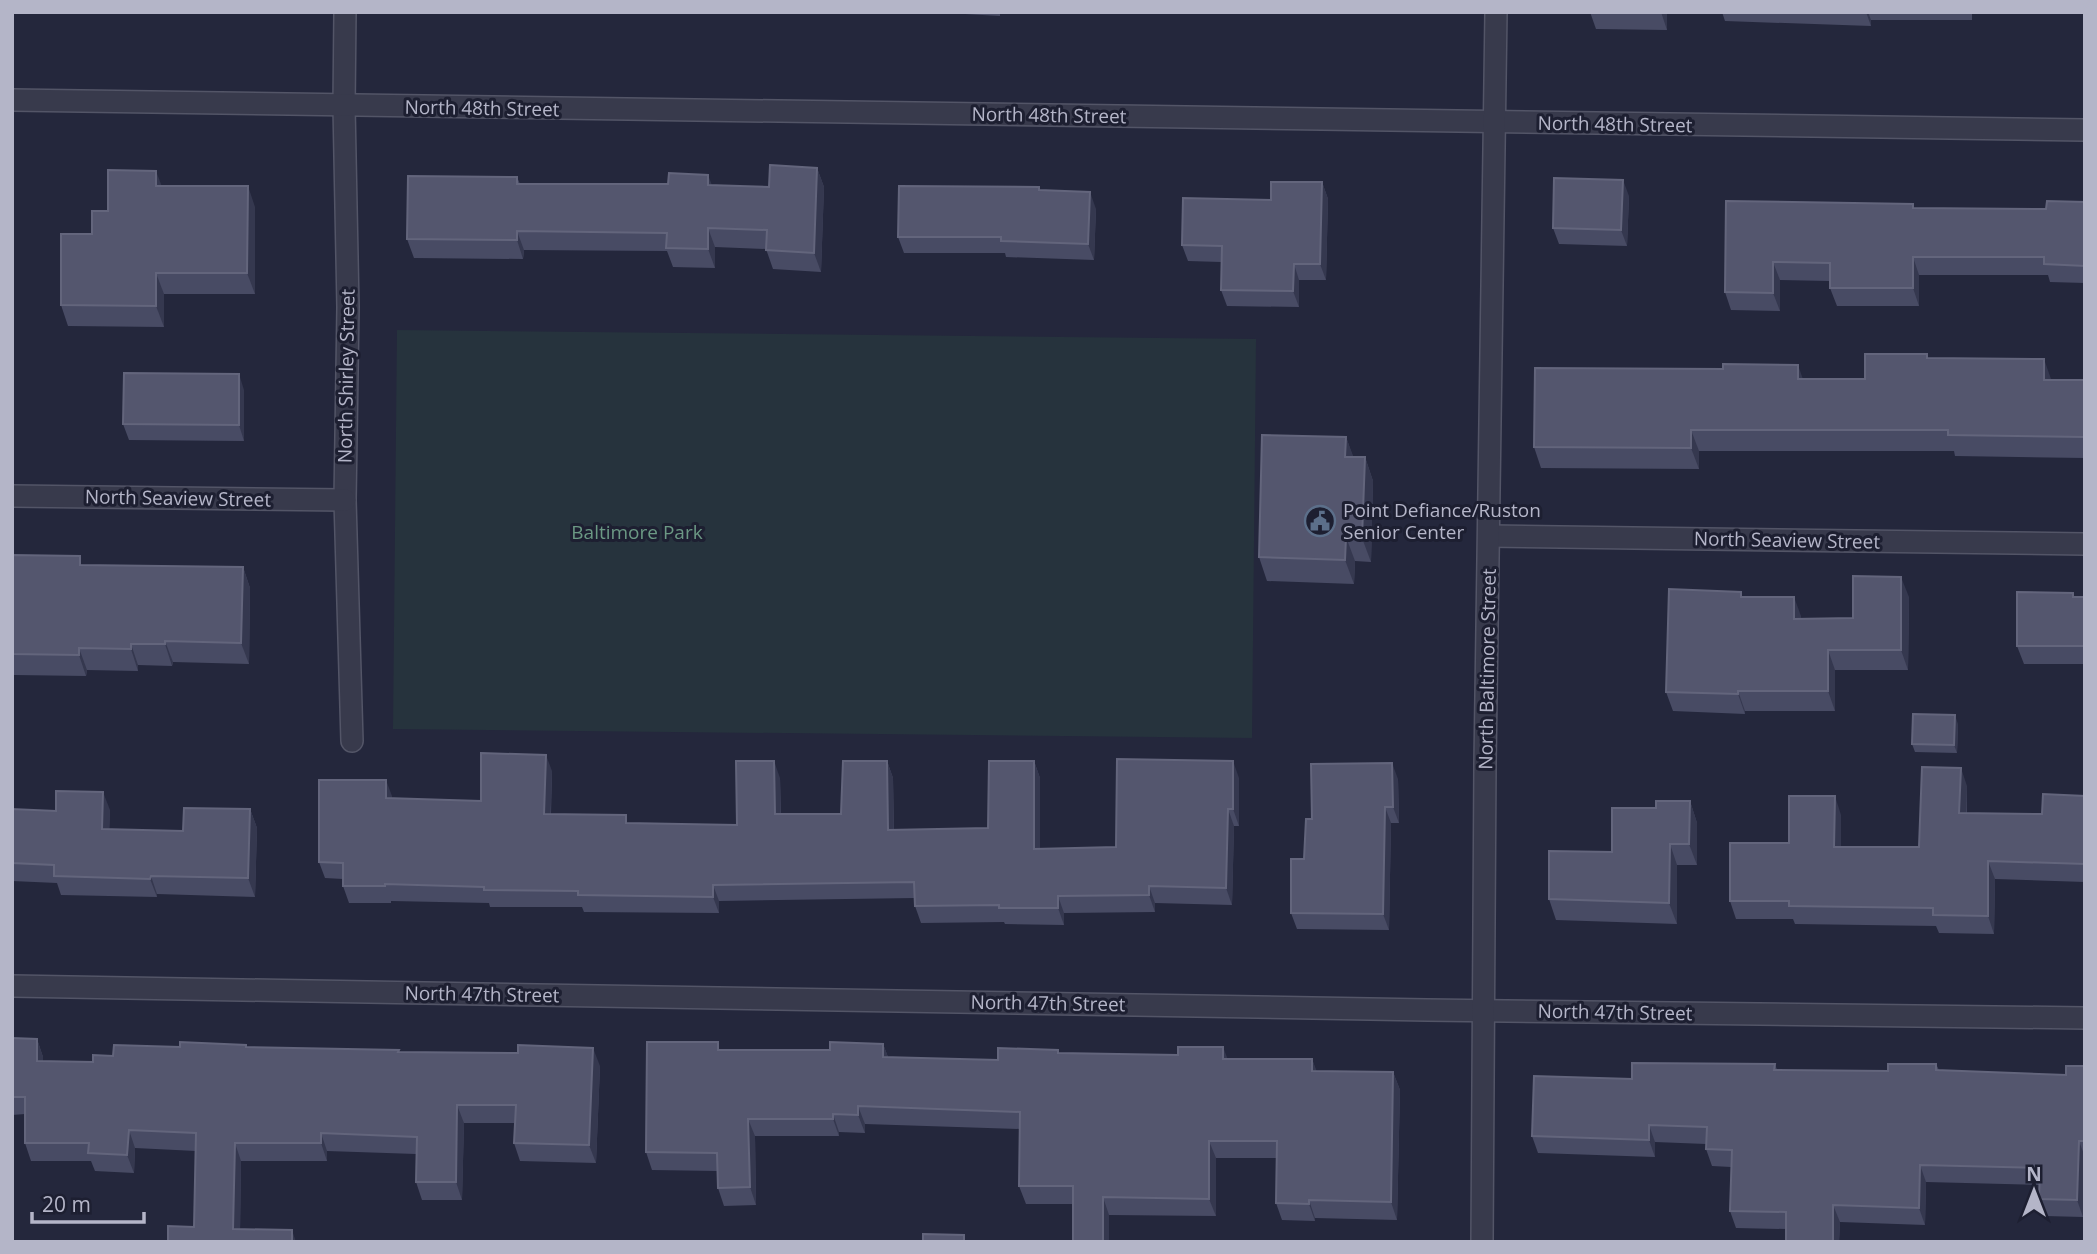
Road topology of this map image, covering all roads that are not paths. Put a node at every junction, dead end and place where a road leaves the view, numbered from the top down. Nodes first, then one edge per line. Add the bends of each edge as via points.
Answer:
1 (345, 12) edge
2 (1496, 12) edge
3 (12, 100) edge
4 (344, 106) junction
5 (1495, 122) junction
6 (2085, 130) edge
7 (12, 496) edge
8 (345, 500) junction
9 (1489, 536) junction
10 (2085, 544) edge
11 (352, 741) dead end
12 (12, 986) edge
13 (1485, 1010) junction
14 (2085, 1018) edge
15 (1482, 1242) edge

1 - 4 street, North Shirley Street
2 - 5 street, North Baltimore Street
3 - 4 street, North 48th Street
4 - 5 street, North 48th Street
4 - 8 street, North Shirley Street
5 - 6 street, North 48th Street
5 - 9 street, North Baltimore Street
7 - 8 street, North Seaview Street
8 - 11 street, North Shirley Street
9 - 10 street, North Seaview Street
9 - 13 street, North Baltimore Street
12 - 13 street, North 47th Street
13 - 14 street, North 47th Street
13 - 15 street, North Baltimore Street

